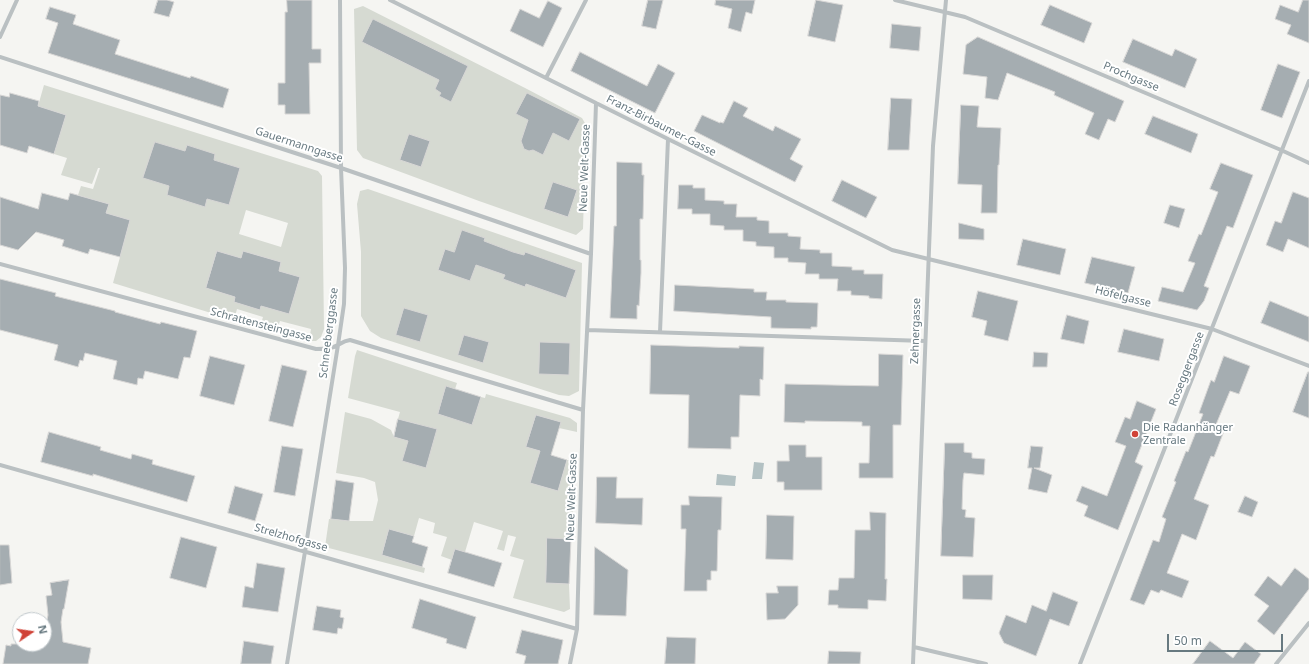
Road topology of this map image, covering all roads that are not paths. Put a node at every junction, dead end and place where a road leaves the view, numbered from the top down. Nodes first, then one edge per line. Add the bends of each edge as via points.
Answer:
1 (17, 0) edge
2 (340, 0) edge
3 (390, 0) edge
4 (586, 0) edge
5 (895, 0) edge
6 (946, 0) edge
7 (945, 12) junction
8 (0, 37) edge
9 (0, 57) edge
10 (546, 78) junction
11 (1309, 81) edge
12 (596, 103) junction
13 (668, 139) junction
14 (1281, 150) junction
15 (1309, 163) edge
16 (341, 168) junction
17 (591, 254) junction
18 (928, 259) junction
19 (0, 264) edge
20 (1212, 329) junction
21 (587, 330) junction
22 (660, 332) junction
23 (925, 341) junction
24 (338, 345) junction
25 (1309, 366) edge
26 (583, 410) junction
27 (0, 465) edge
28 (304, 551) junction
29 (1309, 623) edge
30 (577, 629) junction
31 (914, 647) junction
32 (287, 664) edge
33 (570, 664) edge
34 (913, 664) edge
35 (986, 664) edge
36 (1080, 664) edge
37 (1276, 664) edge

1 - 8 street
2 - 16 street, Schneeberggasse
3 - 10 street, Franz-Birbaumer-Gasse
4 - 10 street
5 - 7 street, Prochgasse
6 - 7 street, Zehnergasse
7 - 14 street, Prochgasse via 965,17
7 - 18 street, Zehnergasse via 933,146
9 - 16 street, Gauermanngasse
10 - 12 street, Franz-Birbaumer-Gasse
11 - 14 street, Roseggergasse
12 - 13 street, Franz-Birbaumer-Gasse
12 - 17 street, Neue Welt-Gasse
13 - 18 street, Franz-Birbaumer-Gasse via 892,250
13 - 22 street
14 - 15 street, Prochgasse
14 - 20 street, Roseggergasse
16 - 17 street, Gauermanngasse
16 - 24 street, Schneeberggasse via 345,268 344,304
17 - 21 street, Neue Welt-Gasse
18 - 20 street, Höfelgasse
18 - 23 street, Zehnergasse
19 - 24 street, Schrattensteingasse via 316,349 328,349
20 - 25 street, Höfelgasse
20 - 36 street, Roseggergasse
21 - 22 street
21 - 26 street, Neue Welt-Gasse
22 - 23 street
23 - 31 street, Zehnergasse
24 - 26 street, Schrattensteingasse via 350,340
24 - 28 street, Schneeberggasse
26 - 30 street, Neue Welt-Gasse
27 - 28 street, Strelzhofgasse
28 - 30 street, Strelzhofgasse
28 - 32 street, Schneeberggasse
29 - 37 street
30 - 33 street, Neue Welt-Gasse
31 - 34 street, Zehnergasse
31 - 35 street

